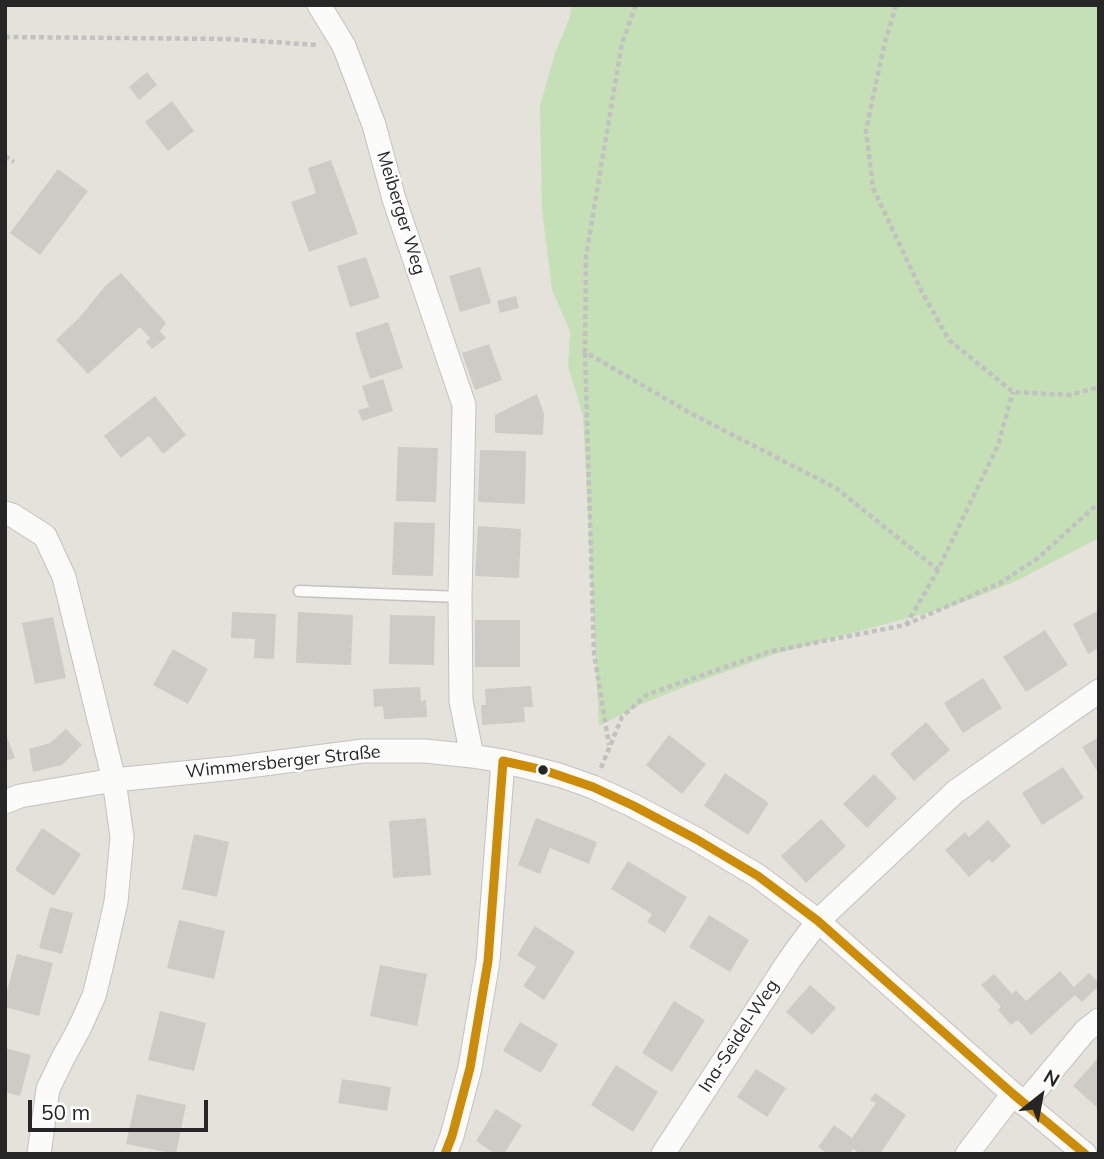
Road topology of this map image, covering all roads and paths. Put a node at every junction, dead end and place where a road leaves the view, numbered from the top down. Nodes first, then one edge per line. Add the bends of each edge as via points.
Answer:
1 (319, 5) edge
2 (636, 5) edge
3 (896, 5) edge
4 (5, 37) edge
5 (344, 46) junction
6 (5, 156) edge
7 (14, 162) dead end
8 (585, 352) junction
9 (1099, 387) edge
10 (1013, 392) junction
11 (1099, 504) edge
12 (5, 513) edge
13 (938, 570) junction
14 (299, 591) dead end
15 (460, 597) junction
16 (905, 625) junction
17 (1099, 691) edge
18 (609, 748) junction
19 (472, 756) junction
20 (503, 761) junction
21 (114, 780) junction
22 (593, 787) junction
23 (5, 802) edge
24 (818, 921) junction
25 (1099, 1020) edge
26 (1019, 1099) junction
27 (39, 1154) edge
28 (445, 1154) edge
29 (663, 1154) edge
30 (967, 1154) edge
31 (1085, 1154) edge

1 - 5 street, Meiberger Weg
2 - 8 path via 622,43 586,256
3 - 10 path via 866,130 873,188 950,340
4 - 5 path via 228,39
5 - 15 street, Meiberger Weg via 464,405
6 - 7 path
8 - 13 path via 691,414 836,488
8 - 18 path via 594,654
9 - 10 path via 1070,395
10 - 13 path via 998,445
11 - 16 path via 1038,558 1000,583
12 - 21 street via 45,536 64,576
13 - 16 path
14 - 15 lane
15 - 19 street, Meiberger Weg via 461,701
16 - 18 path via 768,652 646,695 622,717
17 - 24 street, Ina-Seidel-Weg via 956,792
18 - 22 path
19 - 20 street, Wimmersberger Straße
19 - 21 street, Wimmersberger Straße via 363,751
20 - 22 street, Wimmersberger Straße
20 - 28 street via 488,961 470,1068
21 - 23 street, Wimmersberger Straße
21 - 27 street via 122,837 116,902 93,996 48,1089
22 - 24 street, Wimmersberger Straße via 696,839 758,876
24 - 26 street, Wimmersberger Straße
24 - 29 street, Ina-Seidel-Weg
25 - 26 street
26 - 30 street
26 - 31 street, Wimmersberger Straße

